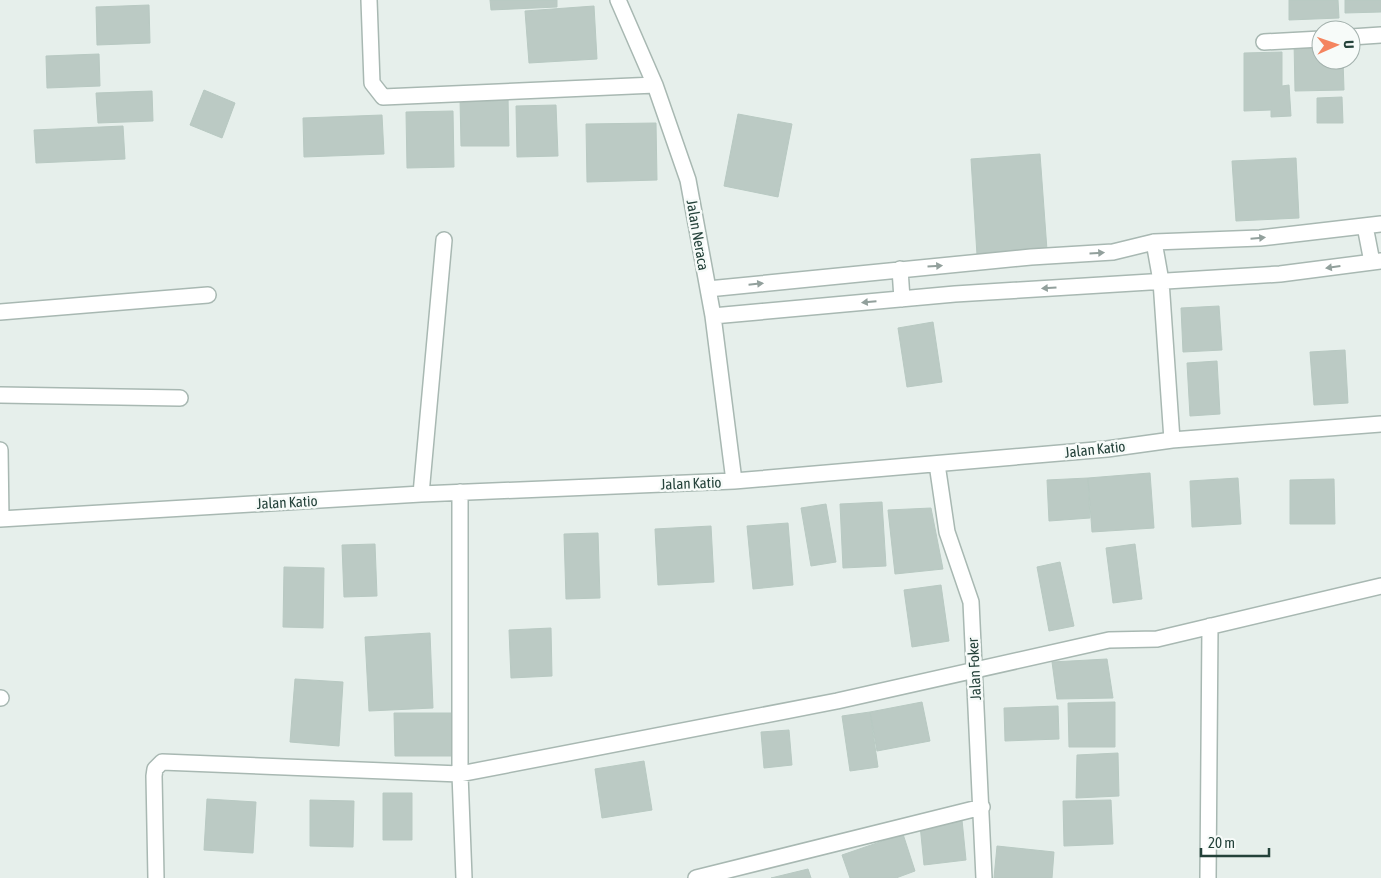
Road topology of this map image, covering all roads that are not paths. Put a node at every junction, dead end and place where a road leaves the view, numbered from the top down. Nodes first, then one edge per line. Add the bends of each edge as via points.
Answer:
1 (369, 0) edge
2 (618, 0) edge
3 (1381, 35) edge
4 (1361, 36) edge
5 (1311, 40) edge
6 (1264, 42) dead end
7 (654, 84) junction
8 (1381, 224) edge
9 (1365, 226) junction
10 (444, 240) dead end
11 (1154, 242) junction
12 (1377, 262) edge
13 (900, 269) junction
14 (1161, 281) junction
15 (708, 289) junction
16 (208, 295) dead end
17 (902, 298) junction
18 (0, 312) edge
19 (713, 316) junction
20 (0, 395) edge
21 (180, 398) dead end
22 (1381, 424) edge
23 (1172, 440) junction
24 (0, 450) edge
25 (937, 464) junction
26 (734, 481) junction
27 (460, 492) junction
28 (421, 494) junction
29 (1, 519) edge
30 (1381, 586) edge
31 (1210, 626) junction
32 (974, 670) junction
33 (460, 774) junction
34 (982, 806) junction
35 (156, 878) edge
36 (464, 878) edge
37 (696, 878) edge
38 (984, 878) edge
39 (1208, 878) edge

1 - 7 street via 372,84 383,97
2 - 7 street, Jalan Neraca
3 - 4 street
5 - 6 street
7 - 15 street, Jalan Neraca via 688,180
8 - 9 street
11 -> 9 street via 1260,238
9 - 12 street
10 - 28 street
13 -> 11 street via 1113,252
11 - 14 street
12 -> 14 street via 1280,274
15 -> 13 street
13 - 17 street
14 -> 17 street
14 - 23 street
15 - 19 street, Jalan Neraca
16 - 18 street
17 -> 19 street
19 - 26 street, Jalan Neraca
20 - 21 street
22 - 23 street, Jalan Katio
23 - 25 street, Jalan Katio
24 - 29 street
25 - 26 street, Jalan Katio
25 - 32 street, Jalan Foker via 947,532 970,602
26 - 27 street, Jalan Katio
27 - 28 street, Jalan Katio
27 - 33 street
28 - 29 street, Jalan Katio
30 - 31 street
31 - 32 street via 1157,639 1109,640
31 - 39 street
32 - 33 street via 695,730
32 - 34 street, Jalan Foker
33 - 35 street via 162,762 154,769
33 - 36 street
34 - 37 street
34 - 38 street, Jalan Foker

